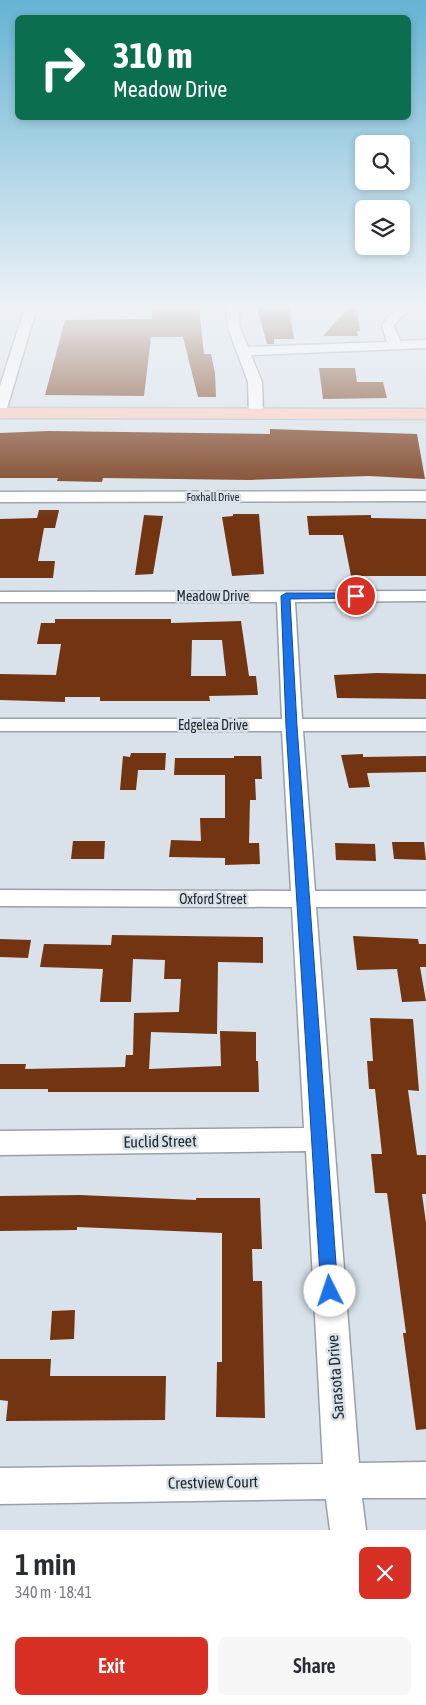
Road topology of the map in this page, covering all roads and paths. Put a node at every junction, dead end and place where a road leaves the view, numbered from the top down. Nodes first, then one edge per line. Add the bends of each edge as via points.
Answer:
1 (10, 375) edge
2 (253, 375) edge
3 (0, 408) edge
4 (0, 413) edge
5 (256, 414) junction
6 (426, 414) edge
7 (426, 496) edge
8 (0, 497) edge
9 (286, 596) junction
10 (426, 596) edge
11 (0, 597) edge
12 (0, 725) edge
13 (426, 725) edge
14 (292, 726) junction
15 (0, 898) edge
16 (426, 898) edge
17 (303, 899) junction
18 (319, 1139) junction
19 (0, 1143) edge
20 (342, 1480) junction
21 (426, 1480) edge
22 (0, 1486) edge
23 (348, 1530) edge

1 - 3 street
2 - 5 street
4 - 5 main road
5 - 6 main road
7 - 8 street, Foxhall Drive
9 - 10 street, Meadow Drive
9 - 11 street, Meadow Drive
9 - 14 street, Sarasota Drive
12 - 14 street, Edgelea Drive
13 - 14 street, Edgelea Drive
14 - 17 street, Sarasota Drive
15 - 17 street, Oxford Street
16 - 17 street, Oxford Street
17 - 18 street, Sarasota Drive
18 - 19 street, Euclid Street
18 - 20 street, Sarasota Drive
20 - 21 street, Crestview Court
20 - 22 street, Crestview Court
20 - 23 street, Sarasota Drive

